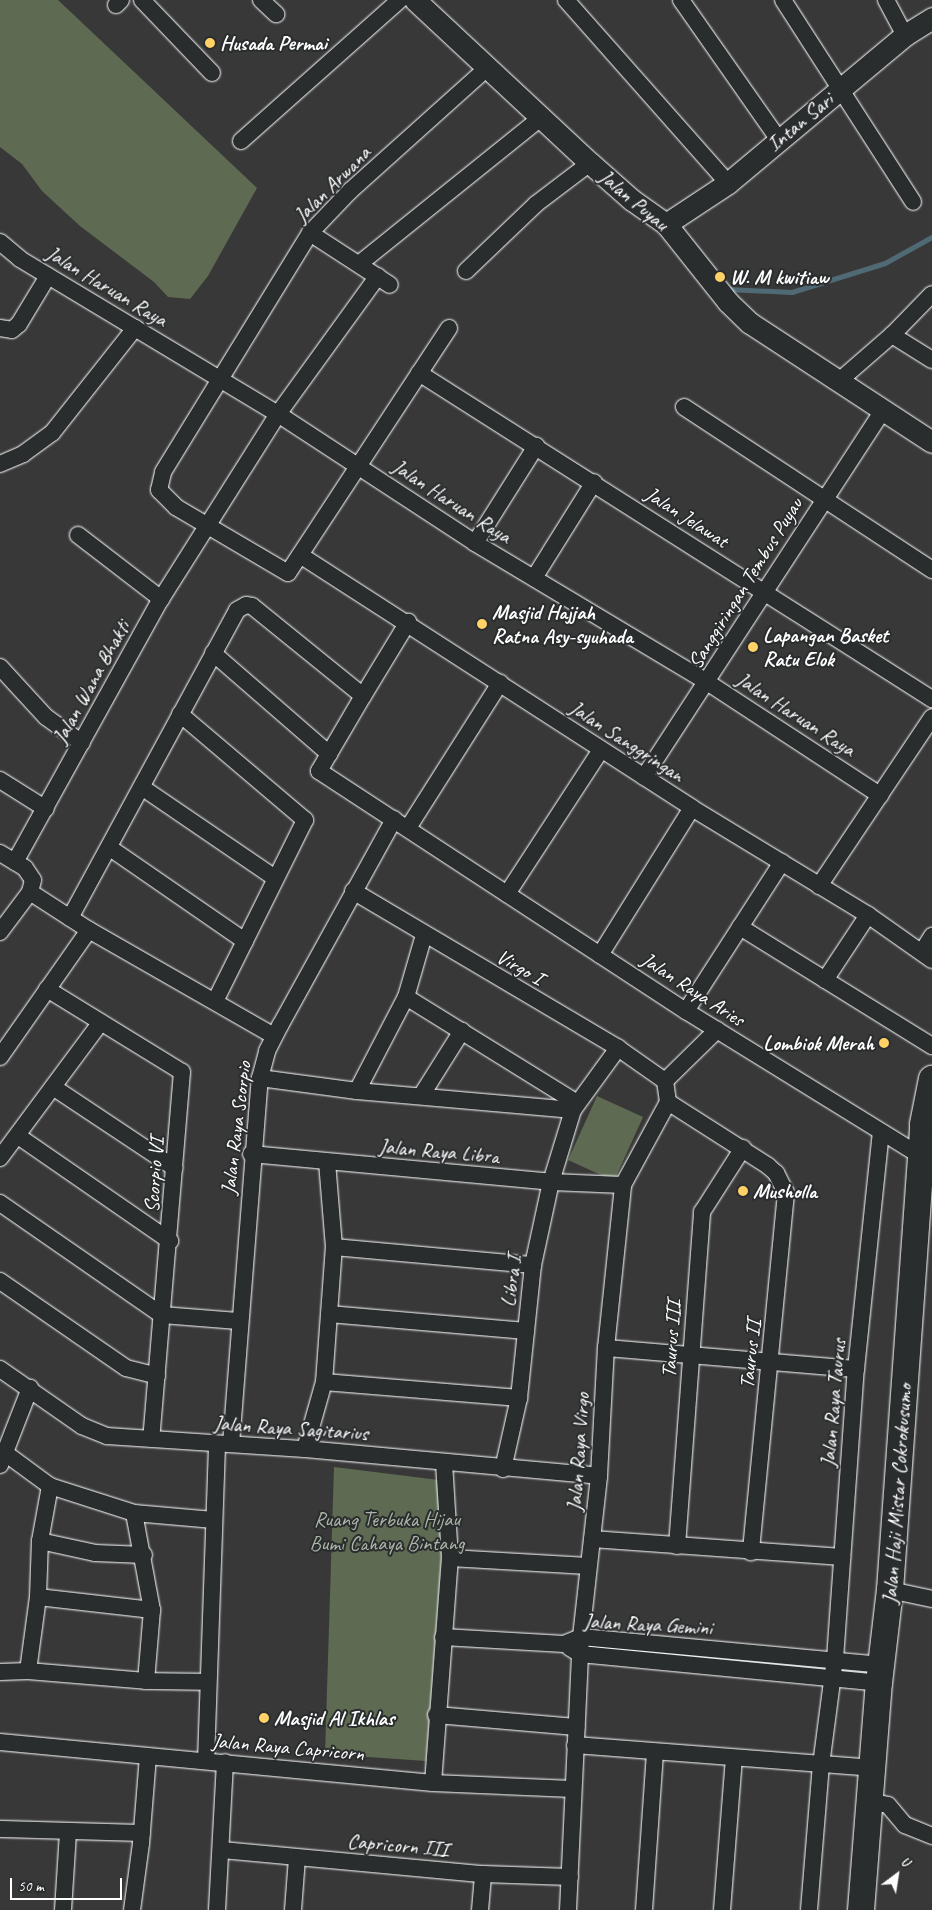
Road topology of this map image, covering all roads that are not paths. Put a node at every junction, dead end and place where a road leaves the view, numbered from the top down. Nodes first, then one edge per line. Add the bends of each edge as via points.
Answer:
1 (142, 0) edge
2 (261, 0) edge
3 (400, 0) edge
4 (415, 0) edge
5 (566, 0) edge
6 (681, 0) edge
7 (783, 0) edge
8 (886, 0) edge
9 (276, 14) dead end
10 (932, 18) edge
11 (905, 35) junction
12 (487, 68) junction
13 (212, 73) dead end
14 (840, 88) junction
15 (542, 117) junction
16 (779, 140) junction
17 (241, 141) dead end
18 (590, 163) junction
19 (728, 183) junction
20 (912, 202) dead end
21 (666, 224) junction
22 (310, 233) junction
23 (0, 242) edge
24 (359, 264) junction
25 (466, 271) dead end
26 (48, 276) junction
27 (932, 294) edge
28 (0, 328) edge
29 (135, 328) junction
30 (448, 328) dead end
31 (892, 335) junction
32 (932, 360) edge
33 (419, 373) junction
34 (221, 379) junction
35 (839, 380) junction
36 (684, 407) dead end
37 (883, 411) junction
38 (278, 414) junction
39 (932, 442) edge
40 (536, 446) junction
41 (0, 464) edge
42 (358, 465) junction
43 (594, 482) junction
44 (824, 498) junction
45 (210, 525) junction
46 (78, 535) dead end
47 (475, 543) junction
48 (300, 555) junction
49 (932, 570) edge
50 (534, 578) junction
51 (764, 592) junction
52 (161, 598) junction
53 (408, 622) junction
54 (213, 653) junction
55 (0, 668) edge
56 (707, 682) junction
57 (500, 683) junction
58 (363, 696) junction
59 (932, 699) edge
60 (180, 714) junction
61 (932, 716) edge
62 (82, 743) junction
63 (601, 750) junction
64 (329, 754) junction
65 (644, 777) junction
66 (2, 785) edge
67 (143, 788) junction
68 (880, 795) junction
69 (692, 808) junction
70 (46, 809) junction
71 (401, 824) junction
72 (110, 848) junction
73 (0, 853) edge
74 (15, 862) junction
75 (782, 862) junction
76 (275, 878) junction
77 (819, 886) junction
78 (353, 891) junction
79 (30, 892) junction
80 (507, 894) junction
81 (868, 915) junction
82 (70, 918) junction
83 (740, 927) junction
84 (89, 930) junction
85 (0, 932) edge
86 (424, 935) junction
87 (932, 936) edge
88 (245, 941) junction
89 (600, 955) junction
90 (927, 956) edge
91 (825, 980) junction
92 (47, 989) junction
93 (406, 997) junction
94 (215, 1001) junction
95 (686, 1011) junction
96 (101, 1022) junction
97 (717, 1030) junction
98 (462, 1031) junction
99 (274, 1036) junction
100 (932, 1046) edge
101 (618, 1048) junction
102 (0, 1057) edge
103 (260, 1078) junction
104 (932, 1079) edge
105 (665, 1081) junction
106 (53, 1087) junction
107 (357, 1091) junction
108 (421, 1096) junction
109 (668, 1102) junction
110 (575, 1107) junction
111 (927, 1126) edge
112 (882, 1133) junction
113 (18, 1136) junction
114 (743, 1148) junction
115 (252, 1154) junction
116 (921, 1156) junction
117 (0, 1158) edge
118 (327, 1162) junction
119 (175, 1168) junction
120 (551, 1182) junction
121 (623, 1186) junction
122 (0, 1203) edge
123 (170, 1241) junction
124 (334, 1247) junction
125 (533, 1265) junction
126 (0, 1281) edge
127 (329, 1314) junction
128 (162, 1315) junction
129 (238, 1321) junction
130 (526, 1331) junction
131 (606, 1348) junction
132 (690, 1356) junction
133 (771, 1363) junction
134 (0, 1369) edge
135 (856, 1369) junction
136 (156, 1376) junction
137 (324, 1382) junction
138 (30, 1388) junction
139 (519, 1398) junction
140 (151, 1439) junction
141 (224, 1444) junction
142 (305, 1449) junction
143 (2, 1459) edge
144 (444, 1463) junction
145 (503, 1469) junction
146 (599, 1476) junction
147 (50, 1486) junction
148 (134, 1513) junction
149 (214, 1520) junction
150 (592, 1539) junction
151 (40, 1540) junction
152 (677, 1546) junction
153 (752, 1552) junction
154 (144, 1555) junction
155 (842, 1557) junction
156 (450, 1558) junction
157 (588, 1566) junction
158 (890, 1590) junction
159 (38, 1597) junction
160 (932, 1599) edge
161 (152, 1610) junction
162 (443, 1637) junction
163 (581, 1637) junction
164 (564, 1644) junction
165 (580, 1654) junction
166 (834, 1660) junction
167 (28, 1671) junction
168 (0, 1672) edge
169 (880, 1674) junction
170 (833, 1677) junction
171 (146, 1681) junction
172 (208, 1682) junction
173 (436, 1715) junction
174 (576, 1727) junction
175 (0, 1742) edge
176 (575, 1745) junction
177 (655, 1752) junction
178 (148, 1756) junction
179 (734, 1759) junction
180 (206, 1761) junction
181 (225, 1762) junction
182 (821, 1765) junction
183 (871, 1768) junction
184 (432, 1783) junction
185 (573, 1790) junction
186 (870, 1801) junction
187 (0, 1829) edge
188 (68, 1832) junction
189 (142, 1833) junction
190 (932, 1836) edge
191 (222, 1850) junction
192 (297, 1858) junction
193 (483, 1874) junction
194 (570, 1877) junction
195 (64, 1910) edge
196 (132, 1910) edge
197 (217, 1910) edge
198 (292, 1910) edge
199 (480, 1910) edge
200 (568, 1910) edge
201 (644, 1910) edge
202 (722, 1910) edge
203 (809, 1910) edge
204 (861, 1910) edge

1 - 13 street
2 - 9 street
3 - 17 street
4 - 12 street, Jalan Puyau
5 - 19 street
6 - 16 street
7 - 14 street
8 - 11 street
10 - 11 street, Intan Sari
11 - 14 street, Intan Sari
12 - 15 street, Jalan Puyau
12 - 22 street, Jalan Arwana via 350,191
14 - 16 street, Intan Sari
14 - 20 street
15 - 18 street, Jalan Puyau
15 - 24 street
16 - 19 street, Intan Sari
18 - 21 street, Jalan Puyau
18 - 25 street via 536,204
19 - 21 street, Intan Sari
21 - 35 street, Jalan Puyau via 728,302 750,323
22 - 24 street
22 - 34 street, Jalan Arwana
23 - 26 street, Jalan Haruan Raya
24 - 38 street, Jalan Wana Bhakti via 384,280
26 - 28 street via 19,324 12,330
26 - 29 street, Jalan Haruan Raya
27 - 31 street
29 - 34 street, Jalan Haruan Raya
29 - 41 street via 52,433 23,454
30 - 33 street
31 - 32 street
31 - 35 street
33 - 40 street, Jalan Jelawat
33 - 42 street
34 - 38 street, Jalan Haruan Raya
34 - 45 street, Jalan Arwana via 159,482 159,490 165,499
35 - 37 street, Jalan Puyau
36 - 44 street
37 - 39 street, Jalan Puyau
37 - 44 street, Sanggiringan Tembus Puyau
38 - 42 street, Jalan Haruan Raya
38 - 45 street, Jalan Wana Bhakti
40 - 43 street, Jalan Jelawat
40 - 47 street
42 - 47 street, Jalan Haruan Raya
42 - 48 street
43 - 50 street
43 - 51 street, Jalan Jelawat
44 - 49 street
44 - 51 street, Sanggiringan Tembus Puyau
45 - 48 street via 288,573
45 - 52 street, Jalan Wana Bhakti
46 - 52 street
47 - 50 street, Jalan Haruan Raya
48 - 53 street, Jalan Sanggringan
50 - 56 street, Jalan Haruan Raya
51 - 56 street, Sanggiringan Tembus Puyau
51 - 59 street, Jalan Jelawat
52 - 62 street, Jalan Wana Bhakti
53 - 57 street, Jalan Sanggringan
53 - 58 street
54 - 58 street via 237,610 246,605
54 - 60 street
54 - 64 street
55 - 62 street via 46,717
56 - 65 street, Sanggiringan Tembus Puyau
56 - 68 street, Jalan Haruan Raya
57 - 63 street, Jalan Sanggringan
57 - 71 street, Jalan Raya Scorpio
58 - 64 street
60 - 67 street
60 - 76 street via 305,820
61 - 68 street
62 - 70 street, Jalan Wana Bhakti
63 - 65 street, Jalan Sanggringan
63 - 80 street
64 - 71 street, Jalan Raya Aries via 319,771
65 - 69 street, Jalan Sanggringan
66 - 70 street
67 - 72 street
67 - 76 street
68 - 77 street
69 - 75 street, Jalan Sanggringan
69 - 89 street
70 - 74 street, Jalan Wana Bhakti
71 - 78 street, Jalan Raya Scorpio
71 - 80 street, Jalan Raya Aries
72 - 82 street
72 - 88 street
73 - 74 street
74 - 79 street via 33,880
75 - 77 street, Jalan Sanggringan
75 - 83 street
76 - 88 street
77 - 81 street, Jalan Sanggringan
78 - 86 street, Virgo I
78 - 99 street, Jalan Raya Scorpio
79 - 82 street
79 - 85 street
80 - 89 street, Jalan Raya Aries
81 - 90 street, Jalan Sanggringan
81 - 91 street
82 - 84 street
83 - 91 street
83 - 95 street
84 - 92 street
84 - 94 street
86 - 93 street
86 - 101 street, Virgo I
87 - 90 street
88 - 94 street
89 - 95 street, Jalan Raya Aries
91 - 100 street
92 - 96 street, Scorpio VI
92 - 102 street
93 - 98 street
93 - 107 street
94 - 99 street
95 - 97 street, Jalan Raya Aries
96 - 106 street
96 - 119 street, Scorpio VI via 181,1070
97 - 105 street
97 - 112 street, Jalan Raya Aries
98 - 108 street
98 - 110 street
99 - 103 street, Jalan Raya Scorpio
101 - 105 street, Virgo I
101 - 110 street, Libra I
103 - 107 street
103 - 115 street, Jalan Raya Scorpio
104 - 111 main road, Jalan Haji Mistar Cokrokusumo
105 - 109 street
106 - 113 street
106 - 119 street
107 - 108 street
108 - 110 street
109 - 114 street, Taurus II
109 - 121 street, Jalan Raya Virgo
110 - 120 street, Libra I
111 - 116 main road, Jalan Haji Mistar Cokrokusumo
112 - 116 street, Jalan Raya Aries
112 - 135 street, Jalan Raya Taurus
113 - 117 street
113 - 123 street
114 - 132 street, Taurus III via 702,1212
114 - 133 street, Taurus II via 768,1166 781,1180 786,1193
115 - 118 street, Jalan Raya Libra
115 - 129 street, Jalan Raya Scorpio
116 - 158 main road, Jalan Haji Mistar Cokrokusumo
118 - 120 street, Jalan Raya Libra
118 - 124 street
119 - 123 street, Scorpio VI
120 - 121 street, Jalan Raya Libra
120 - 125 street, Libra I
121 - 131 street, Jalan Raya Virgo
122 - 128 street
123 - 128 street, Scorpio VI
124 - 125 street
124 - 127 street
125 - 130 street, Libra I
126 - 136 street via 126,1368
127 - 130 street
127 - 137 street
128 - 129 street
128 - 136 street, Scorpio VI
129 - 141 street, Jalan Raya Scorpio
130 - 139 street, Libra I
131 - 132 street
131 - 146 street, Jalan Raya Virgo
132 - 133 street
132 - 152 street, Taurus III
133 - 135 street
133 - 153 street, Taurus II
134 - 138 street, Jalan Raya Sagitarius
135 - 155 street, Jalan Raya Taurus
136 - 140 street, Scorpio VI
137 - 139 street
137 - 142 street
138 - 140 street, Jalan Raya Sagitarius via 94,1432
138 - 143 street
139 - 145 street, Libra I
140 - 141 street, Jalan Raya Sagitarius
141 - 142 street, Jalan Raya Sagitarius
141 - 149 street, Jalan Raya Scorpio
142 - 144 street, Jalan Raya Sagitarius
143 - 147 street
144 - 145 street, Jalan Raya Sagitarius
144 - 156 street
145 - 146 street, Jalan Raya Sagitarius
146 - 150 street, Jalan Raya Virgo
147 - 148 street
147 - 151 street
148 - 149 street
148 - 154 street
149 - 172 street, Jalan Raya Scorpio
150 - 152 street
150 - 157 street, Jalan Raya Virgo
151 - 154 street via 95,1552
151 - 159 street
152 - 153 street
153 - 155 street
154 - 161 street
155 - 166 street, Jalan Raya Taurus
156 - 157 street
156 - 162 street
157 - 163 street, Jalan Raya Virgo
158 - 160 street
158 - 169 main road, Jalan Haji Mistar Cokrokusumo
159 - 161 street
159 - 167 street
161 - 171 street
162 - 164 street
162 - 173 street
163 - 164 street, Jalan Raya Gemini
163 - 165 street, Jalan Raya Virgo
163 - 166 street, Jalan Raya Gemini
164 - 165 street, Jalan Raya Gemini
165 - 170 street, Jalan Raya Gemini
165 - 174 street, Jalan Raya Virgo
166 - 169 street, Jalan Raya Gemini
166 - 170 street, Jalan Raya Taurus
167 - 168 street
167 - 171 street
169 - 170 street, Jalan Raya Gemini
169 - 183 main road, Jalan Haji Mistar Cokrokusumo
170 - 182 street, Jalan Raya Taurus
171 - 172 street
172 - 180 street, Jalan Raya Scorpio
173 - 174 street
173 - 184 street
174 - 176 street, Jalan Raya Virgo
175 - 178 street, Jalan Raya Capricorn
176 - 177 street
176 - 185 street, Jalan Raya Virgo
177 - 179 street
177 - 201 street
178 - 180 street, Jalan Raya Capricorn
178 - 189 street
179 - 182 street
179 - 202 street
180 - 181 street, Jalan Raya Capricorn
181 - 184 street, Jalan Raya Capricorn
181 - 191 street
182 - 183 street
182 - 203 street, Jalan Raya Taurus
183 - 186 main road, Jalan Haji Mistar Cokrokusumo
184 - 185 street, Jalan Raya Capricorn
185 - 194 street, Jalan Raya Virgo
186 - 190 street via 888,1805 905,1825
186 - 204 main road, Jalan Haji Mistar Cokrokusumo
187 - 188 street
188 - 189 street
188 - 195 street
189 - 196 street
191 - 192 street, Capricorn III
191 - 197 street
192 - 193 street, Capricorn III
192 - 198 street
193 - 194 street, Capricorn III
193 - 199 street
194 - 200 street, Jalan Raya Virgo

